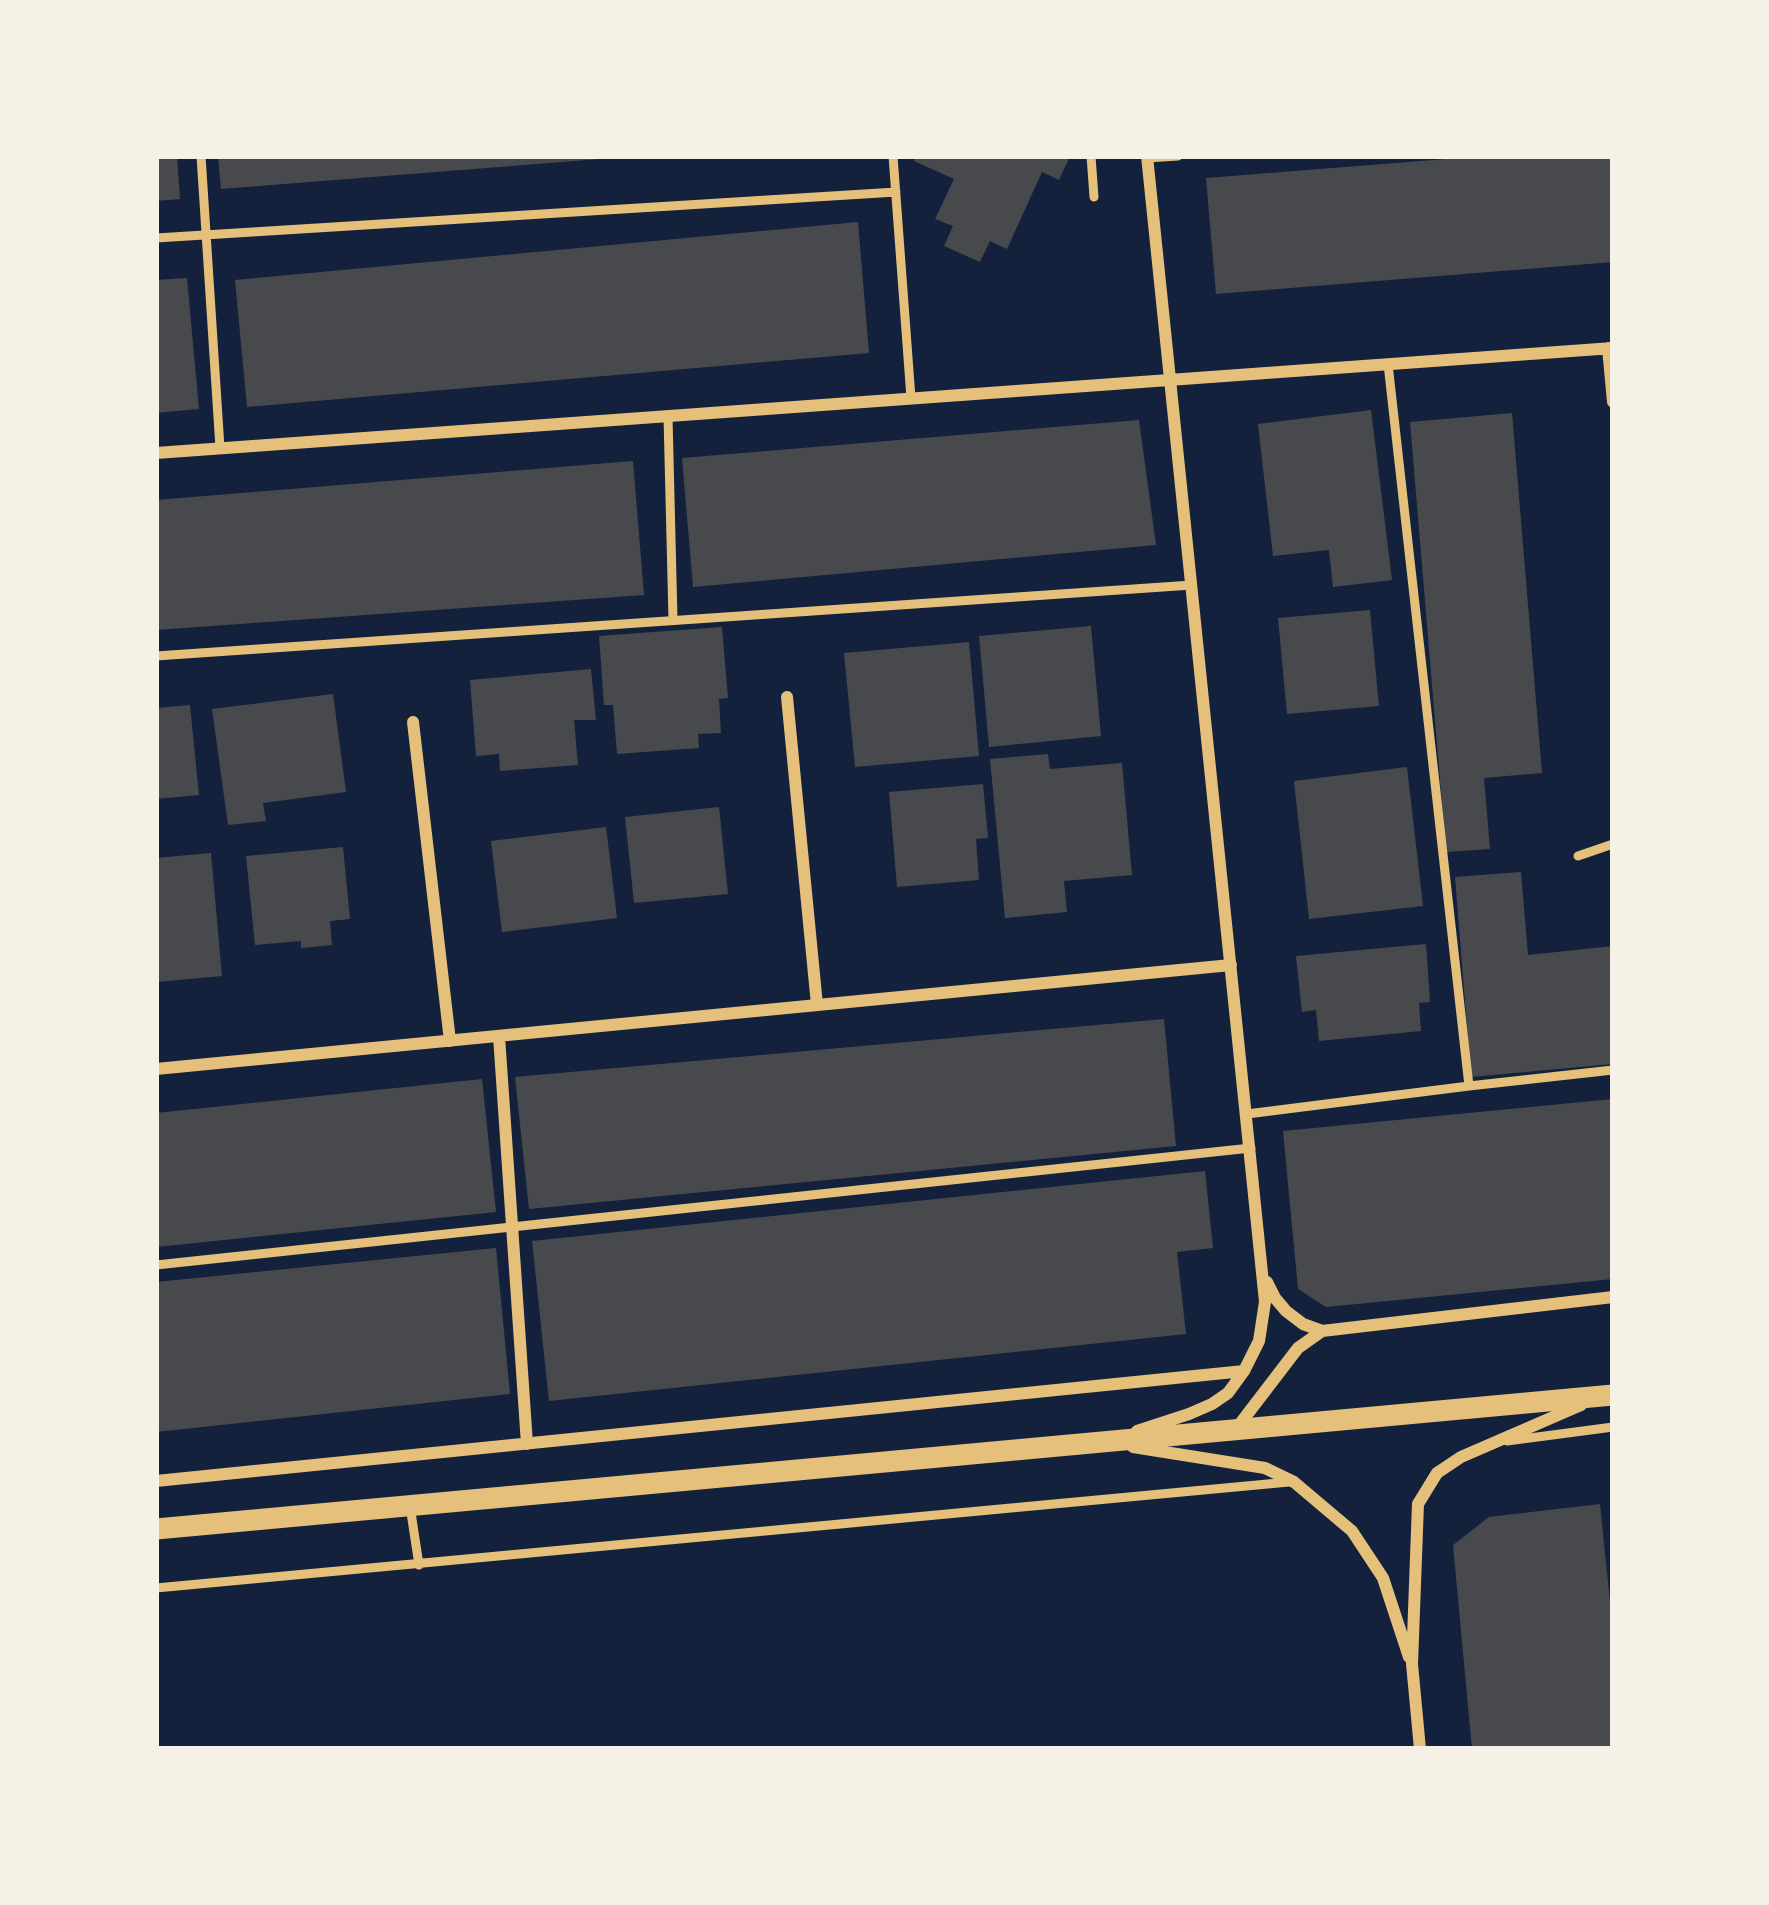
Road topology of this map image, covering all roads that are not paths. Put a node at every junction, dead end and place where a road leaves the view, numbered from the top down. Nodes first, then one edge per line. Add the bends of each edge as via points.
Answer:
1 (200, 156) edge
2 (893, 156) edge
3 (1091, 156) edge
4 (1178, 156) edge
5 (1147, 157) edge
6 (896, 192) junction
7 (1094, 197) dead end
8 (204, 235) junction
9 (156, 238) edge
10 (1611, 348) edge
11 (1388, 364) junction
12 (1171, 380) junction
13 (911, 398) junction
14 (1613, 402) edge
15 (668, 416) junction
16 (220, 448) junction
17 (156, 453) edge
18 (1192, 585) junction
19 (673, 620) junction
20 (156, 656) edge
21 (787, 697) dead end
22 (413, 722) dead end
23 (1613, 844) edge
24 (1578, 856) dead end
25 (1231, 965) junction
26 (817, 1005) junction
27 (499, 1036) junction
28 (450, 1041) junction
29 (156, 1069) edge
30 (1613, 1070) edge
31 (1469, 1085) junction
32 (1247, 1114) junction
33 (1251, 1148) junction
34 (512, 1229) junction
35 (156, 1265) edge
36 (1263, 1272) junction
37 (1613, 1297) edge
38 (1322, 1331) junction
39 (1244, 1371) junction
40 (1609, 1395) edge
41 (1613, 1427) edge
42 (1236, 1429) junction
43 (1096, 1442) junction
44 (1490, 1443) junction
45 (527, 1444) junction
46 (156, 1481) edge
47 (1294, 1482) junction
48 (410, 1506) junction
49 (156, 1529) edge
50 (419, 1565) junction
51 (156, 1588) edge
52 (1412, 1664) junction
53 (1420, 1749) edge

1 - 8 lane
2 - 6 lane
3 - 7 lane
4 - 5 lane
5 - 12 street
6 - 8 lane
6 - 13 lane
8 - 9 lane
8 - 16 lane
10 - 11 street
10 - 14 street
11 - 12 street
11 - 31 lane
12 - 13 street
12 - 18 street
13 - 15 street
15 - 16 street
15 - 19 lane
16 - 17 street
18 - 19 lane
18 - 25 street
19 - 20 lane
21 - 26 street
22 - 28 street
23 - 24 lane
25 - 26 street
25 - 32 street
26 - 27 street
27 - 28 street
27 - 34 street
28 - 29 street
30 - 31 lane
31 - 32 lane
32 - 33 street
33 - 34 lane
33 - 36 street
34 - 35 lane
34 - 45 street
36 - 38 street via 1286,1311
36 - 39 street via 1264,1322
37 - 38 street
38 - 42 street via 1298,1348
39 - 43 street via 1212,1404
39 - 45 street
40 - 42 street
40 - 44 street
41 - 44 lane
42 - 43 street
43 - 47 street via 1265,1468
43 - 48 street
44 - 52 street via 1437,1473 1418,1504
45 - 46 street
47 - 50 lane
47 - 52 street via 1352,1531 1382,1578
48 - 49 street
48 - 50 lane
50 - 51 lane
52 - 53 street

